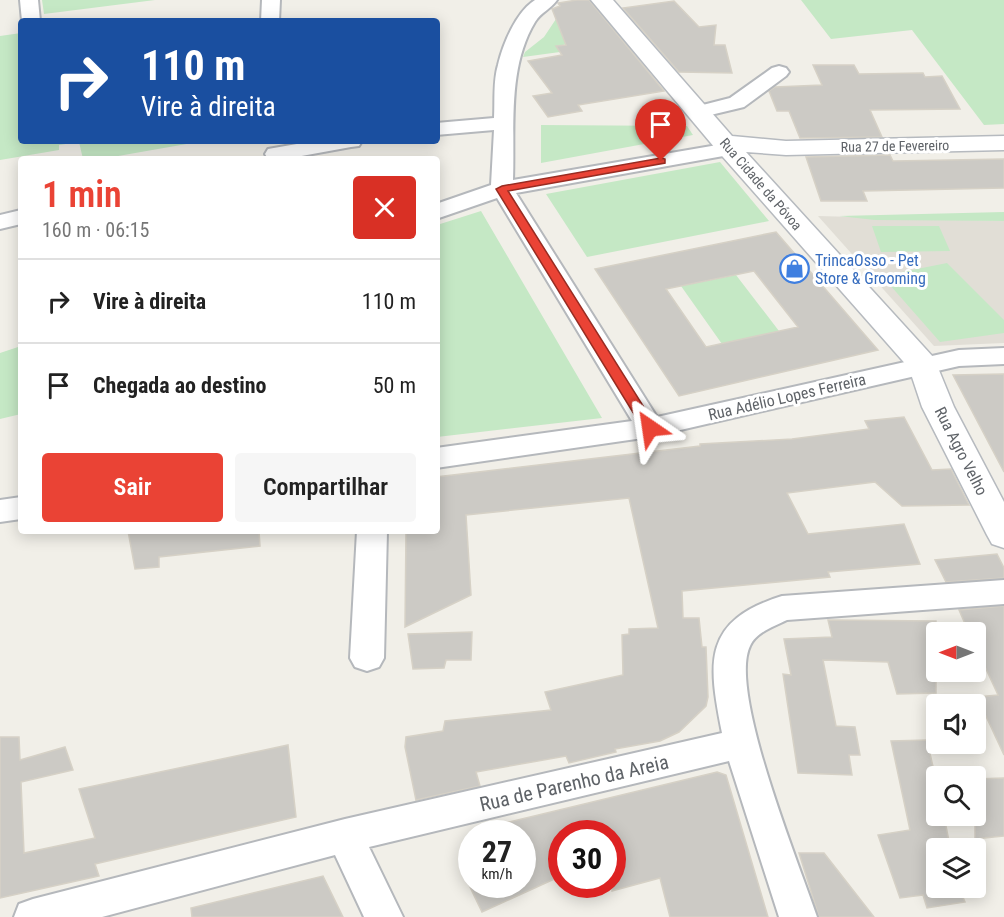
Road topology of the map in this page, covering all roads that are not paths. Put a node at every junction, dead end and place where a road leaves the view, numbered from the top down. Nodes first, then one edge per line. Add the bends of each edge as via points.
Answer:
1 (29, 0) edge
2 (271, 0) edge
3 (548, 0) edge
4 (602, 0) edge
5 (31, 18) edge
6 (270, 18) edge
7 (779, 72) dead end
8 (698, 112) junction
9 (505, 123) junction
10 (440, 129) edge
11 (1004, 143) edge
12 (326, 144) edge
13 (269, 151) edge
14 (731, 151) junction
15 (502, 189) junction
16 (440, 211) edge
17 (18, 218) edge
18 (0, 222) edge
19 (1004, 356) edge
20 (923, 365) junction
21 (650, 428) junction
22 (440, 457) edge
23 (18, 508) edge
24 (0, 511) edge
25 (372, 534) edge
26 (1004, 535) edge
27 (1004, 592) edge
28 (367, 658) dead end
29 (741, 743) junction
30 (345, 836) junction
31 (39, 916) edge
32 (384, 917) edge
33 (798, 917) edge

1 - 5 street
2 - 6 street
3 - 9 street via 535,8 524,24 507,66
4 - 8 street, Rua Cidade da Póvoa
7 - 8 street via 738,103
8 - 14 street, Rua Cidade da Póvoa
9 - 10 street
9 - 15 street
11 - 14 street, Rua 27 de Fevereiro
12 - 13 street
14 - 15 street
14 - 20 street, Rua Cidade da Póvoa
15 - 16 street
15 - 21 street
17 - 18 street
19 - 20 street, Rua Adélio Lopes Ferreira
20 - 21 street, Rua Adélio Lopes Ferreira
20 - 26 street, Rua Agro Velho via 938,407
21 - 22 street, Rua Adélio Lopes Ferreira
23 - 24 street
25 - 28 street
27 - 29 street via 782,608 758,621 739,635 728,665
29 - 30 street, Rua de Parenho da Areia
29 - 33 street
30 - 31 street, Rua de Parenho da Areia
30 - 32 street

